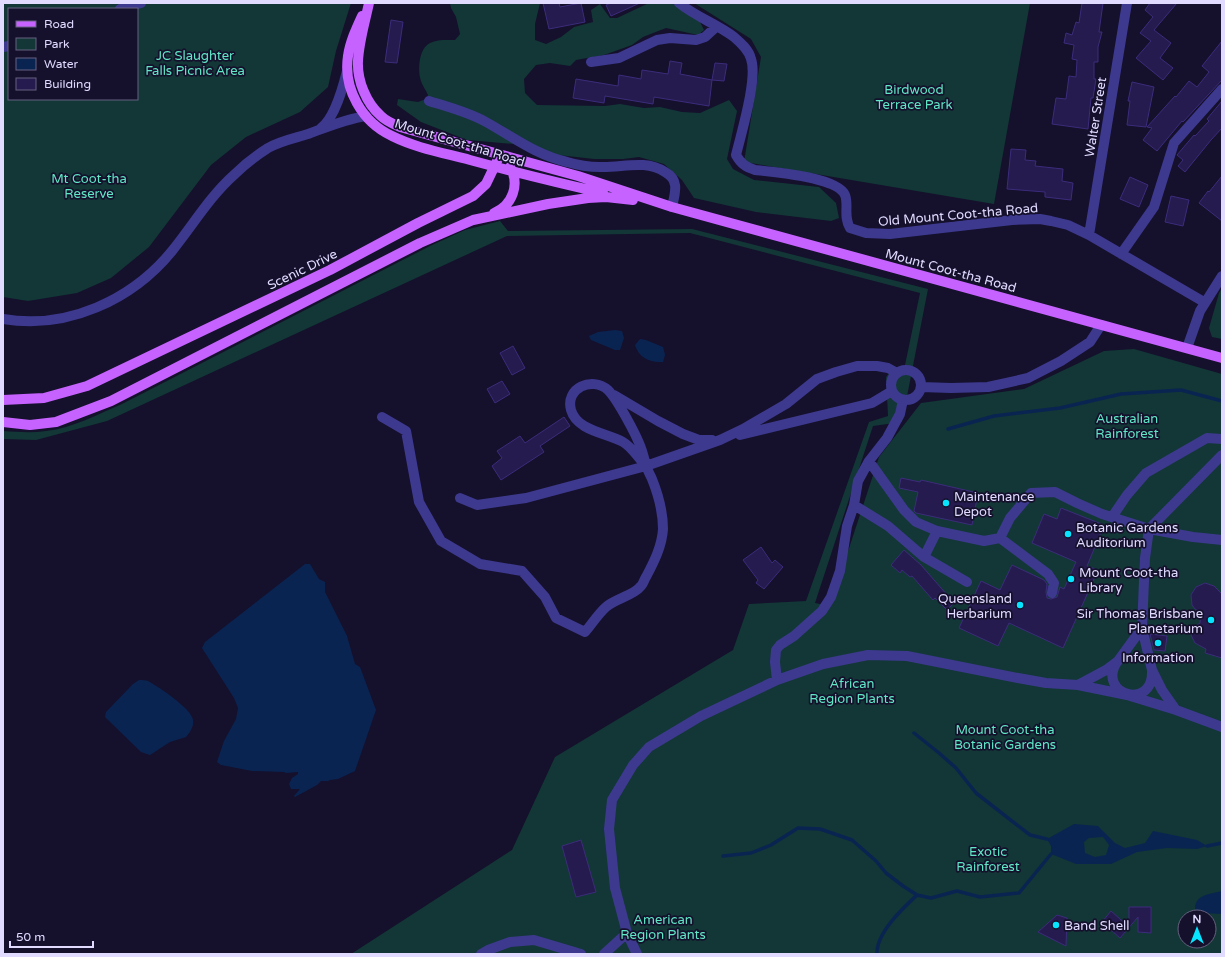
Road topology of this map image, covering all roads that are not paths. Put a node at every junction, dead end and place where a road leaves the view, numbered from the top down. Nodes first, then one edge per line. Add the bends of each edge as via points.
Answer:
1 (141, 3) edge
2 (368, 3) edge
3 (680, 3) edge
4 (1127, 3) edge
5 (124, 8) edge
6 (717, 26) junction
7 (591, 62) dead end
8 (347, 70) junction
9 (1222, 89) edge
10 (429, 101) dead end
11 (366, 116) junction
12 (381, 116) junction
13 (318, 130) junction
14 (500, 155) junction
15 (495, 167) junction
16 (512, 171) junction
17 (633, 200) junction
18 (672, 207) junction
19 (473, 220) junction
20 (1089, 235) junction
21 (1121, 254) junction
22 (1222, 276) edge
23 (1218, 287) edge
24 (1204, 302) junction
25 (3, 318) edge
26 (1100, 325) junction
27 (1186, 348) junction
28 (1222, 358) edge
29 (897, 373) junction
30 (921, 387) junction
31 (892, 391) junction
32 (610, 393) junction
33 (3, 400) edge
34 (904, 400) junction
35 (382, 417) dead end
36 (3, 422) edge
37 (1222, 439) edge
38 (720, 440) junction
39 (1222, 455) edge
40 (869, 461) junction
41 (646, 466) junction
42 (460, 498) dead end
43 (854, 505) junction
44 (1112, 517) junction
45 (1149, 529) junction
46 (937, 531) junction
47 (1000, 538) junction
48 (1222, 540) edge
49 (924, 557) junction
50 (967, 582) dead end
51 (1052, 593) dead end
52 (1142, 628) junction
53 (1118, 661) junction
54 (1152, 670) junction
55 (776, 680) junction
56 (1078, 685) junction
57 (1127, 695) junction
58 (1176, 710) junction
59 (1222, 727) edge
60 (627, 933) junction
61 (481, 954) edge
62 (581, 954) edge
63 (604, 954) edge
64 (637, 954) edge

1 - 5 street
2 - 8 main road, Mount Coot-tha Road via 349,47
2 - 12 main road via 358,70 364,92
3 - 6 street, Old Mount Coot-tha Road
4 - 20 street, Walter Street
6 - 7 street via 696,40 658,40 619,58
6 - 20 street, Old Mount Coot-tha Road via 747,49 752,59 749,101 736,155 739,161 755,170 821,180 839,188 845,195 846,218 850,228 866,233 890,234 1040,219 1068,225
8 - 11 main road, Mount Coot-tha Road via 353,94
8 - 13 street via 332,114
9 - 21 street via 1174,143 1154,207
10 - 18 street via 469,114 518,140 531,150 566,162 600,167 646,164 657,168 674,180 676,187
11 - 12 main road
11 - 13 street
11 - 15 main road, Mount Coot-tha Road via 382,131 405,142
12 - 14 main road, Mount Coot-tha Road via 410,130
13 - 25 street via 268,148 235,173 220,188 171,252 124,294 104,305 73,316 51,320
14 - 15 main road, Scenic Drive
14 - 16 main road
14 - 18 main road, Mount Coot-tha Road via 592,180
15 - 16 main road, Mount Coot-tha Road
15 - 33 main road, Scenic Drive via 484,187 470,198 330,270 87,386 44,398
16 - 17 main road, Mount Coot-tha Road
16 - 19 main road via 514,188 506,205 498,211
17 - 18 main road, Mount Coot-tha Road
17 - 19 main road via 588,198
18 - 26 main road, Mount Coot-tha Road
19 - 36 main road via 392,256 111,401 56,422 30,425
20 - 21 street, Old Mount Coot-tha Road
21 - 24 street, Old Mount Coot-tha Road
22 - 23 street
23 - 24 street
24 - 27 street
26 - 27 main road, Mount Coot-tha Road
26 - 30 street via 1090,342 1028,378 988,387
27 - 28 main road, Mount Coot-tha Road
29 - 30 street via 911,371 919,377
29 - 31 street via 892,382
29 - 38 street via 877,366 858,366 830,374 818,379 765,418
30 - 34 street via 917,396
31 - 34 street
31 - 38 street via 872,403
32 - 38 street via 683,434 699,440
32 - 41 street via 637,437
32 - 41 street via 603,386 583,385 571,396 573,416 591,430 625,443
34 - 40 street via 900,414 887,438
35 - 41 street via 406,431 419,502 441,541 480,564 522,571 545,597 556,618 585,632 607,606 640,588 658,555 663,529 659,501
37 - 44 street via 1207,438 1146,473
38 - 41 street
39 - 45 street
40 - 43 street via 858,481
40 - 46 street via 904,510 916,522
41 - 42 street via 526,498 477,504
43 - 49 street via 888,526
43 - 55 street via 847,526 840,571 831,597 822,611 776,650
44 - 45 street
44 - 47 street via 1055,492 1031,494 1010,518
45 - 48 street
45 - 52 street
46 - 47 street via 984,541
46 - 49 street
47 - 51 street via 1048,574 1054,582
49 - 50 street
52 - 53 street
52 - 54 street
53 - 56 street
53 - 57 street via 1113,668 1114,684
54 - 57 street via 1150,686 1137,695
54 - 58 street
55 - 56 street via 823,664 868,655 907,656 1046,683
55 - 60 street via 701,716 649,747 624,778 612,800 609,829 615,888
56 - 57 street
57 - 58 street
58 - 59 street
60 - 63 street
60 - 64 street
61 - 62 street via 510,942 534,940

